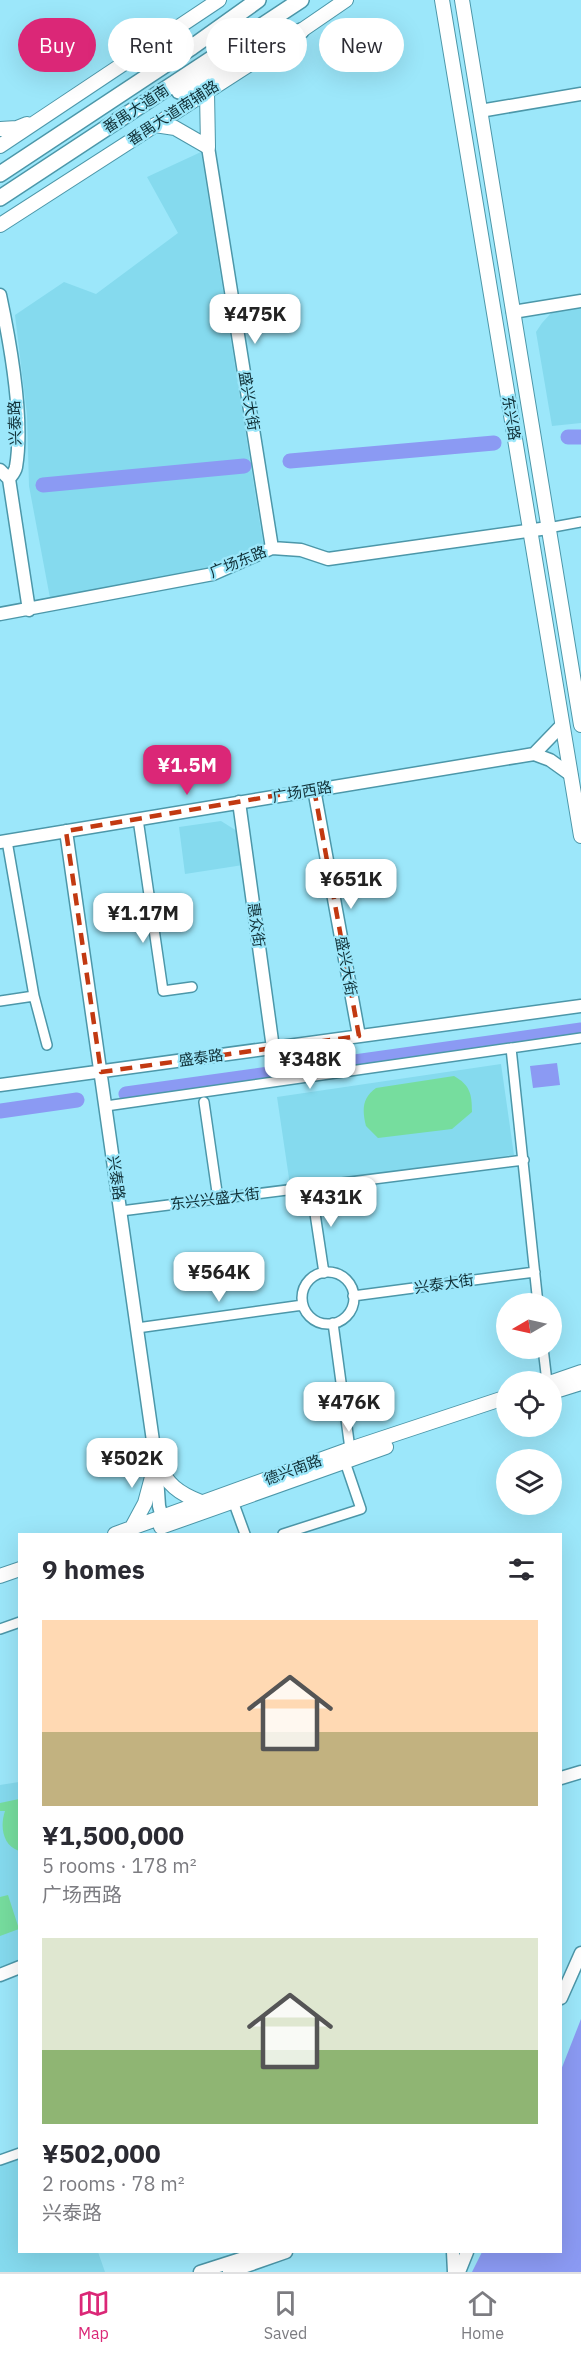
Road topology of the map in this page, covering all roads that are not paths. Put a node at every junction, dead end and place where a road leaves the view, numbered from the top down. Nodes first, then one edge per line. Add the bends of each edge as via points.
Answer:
1 (219, 0) edge
2 (243, 0) edge
3 (258, 0) edge
4 (301, 0) edge
5 (346, 0) edge
6 (442, 0) edge
7 (462, 0) edge
8 (307, 27) edge
9 (194, 44) edge
10 (194, 45) edge
11 (153, 72) edge
12 (218, 72) edge
13 (238, 72) edge
14 (207, 92) junction
15 (581, 94) edge
16 (480, 111) junction
17 (120, 120) junction
18 (38, 121) junction
19 (155, 125) junction
20 (0, 129) edge
21 (0, 146) edge
22 (208, 147) junction
23 (0, 174) edge
24 (0, 200) edge
25 (6, 221) edge
26 (0, 236) edge
27 (0, 295) edge
28 (581, 301) edge
29 (513, 312) junction
30 (4, 474) edge
31 (6, 499) edge
32 (581, 522) edge
33 (548, 528) junction
34 (529, 530) junction
35 (272, 548) junction
36 (29, 610) junction
37 (0, 614) edge
38 (562, 725) junction
39 (581, 725) edge
40 (534, 754) junction
41 (571, 775) junction
42 (314, 789) junction
43 (239, 802) junction
44 (138, 819) junction
45 (66, 831) junction
46 (581, 836) edge
47 (4, 841) edge
48 (192, 987) dead end
49 (34, 996) junction
50 (0, 1001) edge
51 (579, 1004) edge
52 (359, 1036) junction
53 (581, 1038) edge
54 (47, 1045) dead end
55 (273, 1048) junction
56 (511, 1048) junction
57 (101, 1071) junction
58 (0, 1085) edge
59 (204, 1102) dead end
60 (106, 1106) junction
61 (524, 1160) junction
62 (311, 1187) junction
63 (218, 1199) junction
64 (121, 1211) junction
65 (535, 1272) junction
66 (324, 1273) junction
67 (537, 1293) edge
68 (353, 1296) junction
69 (303, 1305) junction
70 (333, 1323) junction
71 (137, 1328) junction
72 (581, 1372) edge
73 (562, 1379) edge
74 (581, 1383) edge
75 (562, 1389) edge
76 (496, 1401) edge
77 (496, 1409) edge
78 (347, 1456) junction
79 (156, 1462) junction
80 (233, 1501) junction
81 (201, 1502) junction
82 (163, 1521) junction
83 (135, 1532) edge
84 (245, 1533) edge
85 (286, 1533) edge
86 (18, 1570) edge
87 (0, 1576) edge
88 (18, 1578) edge
89 (0, 1584) edge
90 (18, 1623) edge
91 (0, 1629) edge
92 (581, 1772) edge
93 (562, 1778) edge
94 (581, 1953) edge
95 (18, 1968) edge
96 (0, 1975) edge
97 (562, 1996) edge
98 (18, 2154) edge
99 (0, 2160) edge
100 (259, 2253) edge
101 (283, 2253) edge
102 (453, 2253) edge
103 (468, 2253) edge
104 (200, 2272) edge
105 (229, 2272) edge
106 (454, 2272) edge
107 (459, 2272) edge

1 - 18 main road
2 - 9 highway
3 - 10 highway, 番禺大道南
4 - 17 highway, 番禺大道南
5 - 8 main road, 番禺大道南辅路
6 - 34 main road, 东兴路
7 - 16 main road, 东兴路
11 - 23 highway, 番禺大道南
12 - 17 highway
13 - 14 main road, 番禺大道南辅路
14 - 19 main road, 番禺大道南辅路
14 - 22 main road
15 - 16 street
16 - 29 main road, 东兴路
17 - 24 highway, 番禺大道南
18 - 20 main road
18 - 21 main road
19 - 22 main road via 176,128
19 - 25 main road, 番禺大道南辅路
22 - 35 street, 盛兴大街
25 - 26 street
27 - 30 street, 兴泰路 via 17,420 16,470
28 - 29 street
29 - 33 main road, 东兴路
30 - 31 street, 兴泰路
31 - 36 street, 兴泰路
32 - 33 street
33 - 34 street, 广场东路
33 - 39 main road, 东兴路
34 - 35 street, 广场东路 via 328,560 301,550
34 - 38 main road, 东兴路
35 - 36 street, 广场东路 via 213,574
36 - 37 street, 广场东路
38 - 40 street
38 - 41 main road, 东兴路
40 - 41 street
40 - 42 street, 广场西路
41 - 46 main road, 东兴路
42 - 43 street, 广场西路
42 - 52 street, 盛兴大街
43 - 44 street, 广场西路
43 - 55 street, 惠众街
44 - 45 street, 广场西路
44 - 48 street via 163,991
45 - 47 street, 广场西路
45 - 57 street, 兴泰路
47 - 49 street
49 - 50 street
49 - 54 street
51 - 52 street, 盛泰路
52 - 55 street, 盛泰路
53 - 56 street
55 - 57 street, 盛泰路
56 - 60 street
56 - 61 street
57 - 58 street, 盛泰路
57 - 60 street, 兴泰路
59 - 63 street
60 - 64 street, 兴泰路
61 - 62 street, 东兴兴盛大街
61 - 65 street
62 - 63 street, 东兴兴盛大街
62 - 66 street
63 - 64 street, 东兴兴盛大街
64 - 71 street, 兴泰路
65 - 67 street
65 - 68 street, 兴泰大街
66 - 68 street via 347,1281
66 - 69 street via 306,1284
68 - 70 street via 347,1316
69 - 70 street via 311,1318
69 - 71 street
70 - 78 street
71 - 79 street, 兴泰路
72 - 73 main road
74 - 75 main road
76 - 78 main road, 德兴南路
77 - 78 main road, 德兴南路
78 - 80 main road, 德兴南路
78 - 81 main road, 德兴南路
78 - 85 street via 361,1509
79 - 81 main road via 171,1485
79 - 82 street, 兴泰路
79 - 83 main road
80 - 82 main road, 德兴南路
80 - 84 street
81 - 82 main road, 德兴南路
82 - 83 main road, 德兴南路
86 - 87 main road
88 - 89 main road
90 - 91 street
92 - 93 street
94 - 97 street
95 - 96 street
98 - 99 street
100 - 104 street
101 - 105 street
102 - 106 street
103 - 107 street

